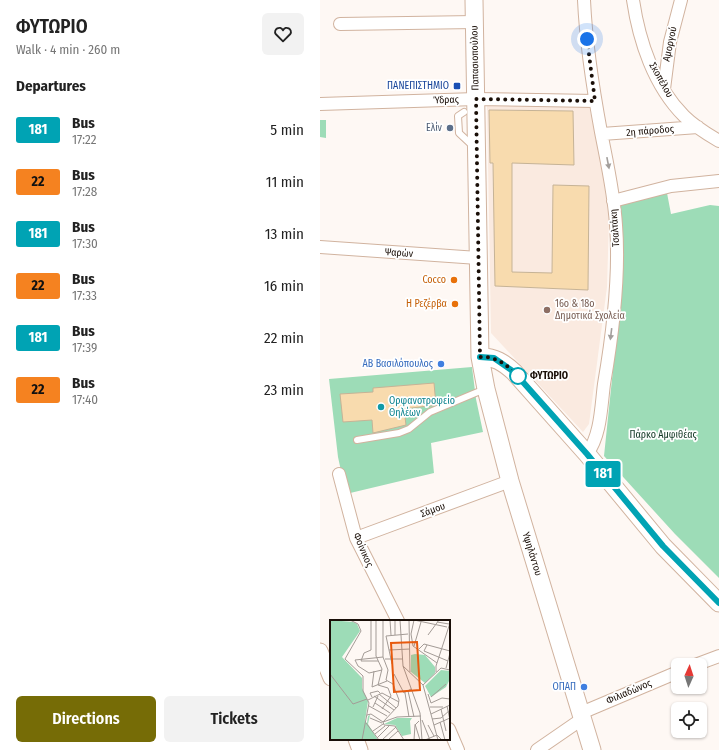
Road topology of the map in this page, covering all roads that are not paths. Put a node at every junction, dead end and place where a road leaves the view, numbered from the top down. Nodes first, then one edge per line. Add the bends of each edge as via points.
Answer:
1 (474, 0) edge
2 (584, 0) edge
3 (632, 0) edge
4 (681, 0) edge
5 (475, 22) junction
6 (340, 24) dead end
7 (664, 89) junction
8 (476, 99) junction
9 (595, 101) junction
10 (320, 104) edge
11 (464, 112) dead end
12 (698, 127) junction
13 (602, 134) junction
14 (719, 141) edge
15 (477, 150) junction
16 (719, 181) edge
17 (613, 201) junction
18 (320, 248) edge
19 (478, 258) junction
20 (480, 357) junction
21 (486, 389) junction
22 (357, 440) dead end
23 (587, 454) junction
24 (339, 474) dead end
25 (510, 481) junction
26 (356, 538) junction
27 (719, 603) edge
28 (397, 620) edge
29 (320, 651) edge
30 (719, 656) edge
31 (707, 660) edge
32 (671, 675) edge
33 (330, 676) edge
34 (582, 716) junction
35 (450, 732) edge
36 (356, 740) edge
37 (539, 749) edge
38 (360, 750) edge
39 (458, 750) edge
40 (592, 750) edge

1 - 5 main road, Παπασιοπούλου
2 - 9 street, Τσαλτάκη
3 - 7 street, Σκοπέλου via 642,41
4 - 7 street, Αμοργού via 670,42
5 - 6 street
5 - 8 main road, Παπασιοπούλου
7 - 12 street, Σκοπέλου via 679,110
8 - 9 street, Ύδρας
8 - 10 street, Ύδρας
8 - 15 main road, Παπασιοπούλου
9 - 13 street, Τσαλτάκη
11 - 15 lane via 458,116 458,133
12 - 13 street, 2η πάροδος
12 - 14 street, Σκοπέλου
13 -> 17 street, Τσαλτάκη
15 - 19 main road, Παπασιοπούλου
16 - 17 street via 670,186
17 -> 23 street, Τσαλτάκη via 616,236 615,297 596,435 593,447
18 - 19 street, Ψαρών
19 - 20 main road, Παπασιοπούλου
20 - 21 main road, Υψηλάντου
20 - 23 main road via 494,358 514,372
21 - 22 lane via 430,412 399,434
21 - 25 main road, Υψηλάντου
23 - 27 main road via 663,546
24 - 26 street, Φοίνικος
25 - 26 street, Σάμου
25 - 34 main road, Υψηλάντου
26 - 28 street, Φοίνικος
29 - 33 street
30 - 31 street
32 - 34 street, Φιλιαδώνος
34 - 37 street, Φιλιαδώνος
34 - 40 main road, Υψηλάντου
35 - 39 street
36 - 38 street

